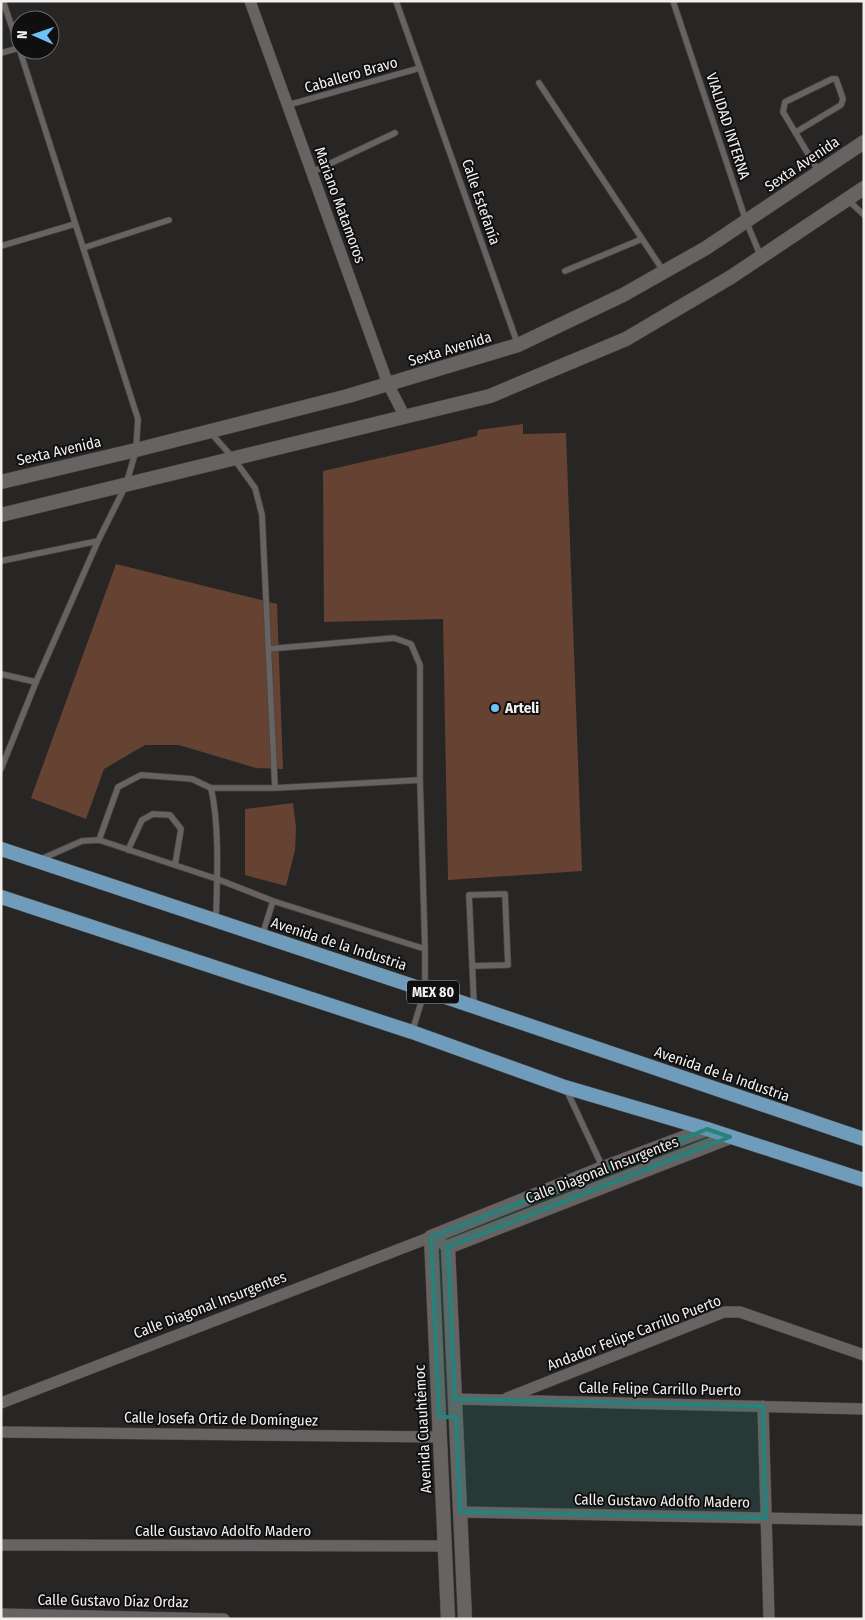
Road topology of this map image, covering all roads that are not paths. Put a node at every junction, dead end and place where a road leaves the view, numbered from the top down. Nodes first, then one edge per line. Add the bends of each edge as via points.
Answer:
1 (3, 1) edge
2 (250, 1) edge
3 (396, 1) edge
4 (673, 1) edge
5 (10, 22) edge
6 (23, 60) edge
7 (420, 68) junction
8 (539, 83) dead end
9 (288, 106) junction
10 (796, 132) junction
11 (395, 133) dead end
12 (864, 142) edge
13 (312, 172) junction
14 (819, 172) junction
15 (864, 188) edge
16 (848, 200) junction
17 (864, 214) edge
18 (169, 220) dead end
19 (746, 221) junction
20 (75, 224) junction
21 (642, 239) junction
22 (1, 246) edge
23 (83, 248) junction
24 (762, 257) junction
25 (564, 270) dead end
26 (664, 272) junction
27 (518, 345) junction
28 (388, 384) junction
29 (405, 416) junction
30 (208, 430) junction
31 (136, 450) junction
32 (234, 458) junction
33 (1, 482) edge
34 (126, 485) junction
35 (1, 515) edge
36 (98, 541) junction
37 (1, 562) edge
38 (268, 649) junction
39 (1, 674) edge
40 (36, 682) junction
41 (1, 769) edge
42 (420, 780) junction
43 (211, 788) junction
44 (275, 788) junction
45 (99, 840) junction
46 (1, 849) edge
47 (128, 850) junction
48 (37, 861) junction
49 (175, 865) junction
50 (217, 879) junction
51 (1, 897) edge
52 (272, 901) junction
53 (216, 920) junction
54 (262, 936) junction
55 (425, 949) junction
56 (472, 966) junction
57 (425, 990) junction
58 (474, 1006) junction
59 (412, 1032) junction
60 (565, 1086) junction
61 (707, 1129) junction
62 (730, 1137) junction
63 (864, 1139) edge
64 (603, 1168) junction
65 (864, 1180) edge
66 (430, 1237) junction
67 (448, 1247) junction
68 (864, 1355) edge
69 (455, 1399) junction
70 (500, 1400) junction
71 (1, 1403) edge
72 (763, 1406) junction
73 (864, 1409) edge
74 (439, 1417) junction
75 (456, 1417) junction
76 (1, 1432) edge
77 (440, 1437) junction
78 (460, 1512) junction
79 (766, 1518) junction
80 (864, 1520) edge
81 (1, 1546) edge
82 (445, 1546) junction
83 (1, 1614) edge
84 (163, 1618) edge
85 (224, 1619) edge
86 (448, 1619) edge
87 (465, 1619) edge
88 (769, 1619) edge

1 - 5 lane
2 - 9 street, Mariano Matamoros
3 - 7 lane, Calle Estefanía
4 - 19 lane, VIALIDAD INTERNA
6 - 20 lane
7 - 9 lane, Caballero Bravo
7 - 27 lane, Calle Estefanía
8 - 21 lane
9 - 13 street, Mariano Matamoros
10 - 10 lane via 783,112 785,102 836,79 843,99 841,105
10 - 14 lane
11 - 13 lane
12 - 14 main road, Sexta Avenida
13 - 28 street, Mariano Matamoros
14 - 19 main road, Sexta Avenida
15 - 16 main road
16 - 17 lane
16 - 24 main road
18 - 23 lane
19 - 24 lane, VIALIDAD INTERNA
19 - 26 main road, Sexta Avenida
20 - 22 lane
20 - 23 lane
21 - 25 lane
21 - 26 lane
23 - 31 lane via 138,419
24 - 29 main road via 626,339 490,396
26 - 27 main road, Sexta Avenida
27 - 28 main road, Sexta Avenida
28 - 29 street, Mariano Matamoros
28 - 30 main road, Sexta Avenida
29 - 32 main road
30 - 31 main road, Sexta Avenida
30 - 32 lane
31 - 33 main road, Sexta Avenida
31 - 34 lane
32 - 34 main road
32 - 38 lane via 255,488 262,515
34 - 35 main road
34 - 36 lane
36 - 37 lane
36 - 40 lane
38 - 42 lane via 394,638 410,644 420,665
38 - 44 lane
39 - 40 lane
40 - 41 lane
42 - 44 lane
42 - 55 lane
43 - 44 lane
43 - 45 lane via 192,779 141,775 118,788
43 - 50 lane via 215,804
45 - 47 lane
45 - 48 lane via 82,841
46 - 48 main road, Avenida de la Industria / MEX 80
47 - 49 lane
47 - 49 lane via 142,820 153,814 170,815 181,829
48 - 53 main road, Avenida de la Industria / MEX 80
49 - 50 lane
50 - 52 lane
50 - 53 lane
51 - 59 main road
52 - 54 lane
52 - 55 lane
53 - 54 main road, Avenida de la Industria / MEX 80
54 - 57 main road, Avenida de la Industria / MEX 80
55 - 57 lane
56 - 56 lane via 508,965 505,894 469,895
56 - 58 lane
57 - 58 main road, Avenida de la Industria / MEX 80
57 - 59 lane
58 - 63 main road, Avenida de la Industria / MEX 80
59 - 60 main road
60 - 61 main road
60 - 64 lane
61 - 62 main road
61 - 64 main road, Calle Diagonal Insurgentes
62 - 65 main road
62 - 67 main road, Calle Diagonal Insurgentes
64 - 66 main road, Calle Diagonal Insurgentes
66 - 67 street
66 - 71 street, Calle Diagonal Insurgentes
66 - 74 main road, Avenida Cuauhtémoc
67 - 69 main road
68 - 70 street, Andador Felipe Carrillo Puerto via 740,1312 724,1312
69 - 70 street, Calle Felipe Carrillo Puerto
69 - 75 main road
70 - 72 street, Calle Felipe Carrillo Puerto
72 - 73 street, Calle Felipe Carrillo Puerto
72 - 79 street
74 - 75 main road
74 - 77 main road, Avenida Cuauhtémoc
75 - 78 main road
76 - 77 street, Calle Josefa Ortiz de Domínguez
77 - 82 main road, Avenida Cuauhtémoc
78 - 79 street, Calle Gustavo Adolfo Madero
78 - 87 main road
79 - 80 street, Calle Gustavo Adolfo Madero
79 - 88 street
81 - 82 street, Calle Gustavo Adolfo Madero
82 - 86 main road, Avenida Cuauhtémoc
83 - 84 street, Calle Gustavo Díaz Ordaz
84 - 85 street, Calle Gustavo Díaz Ordaz

